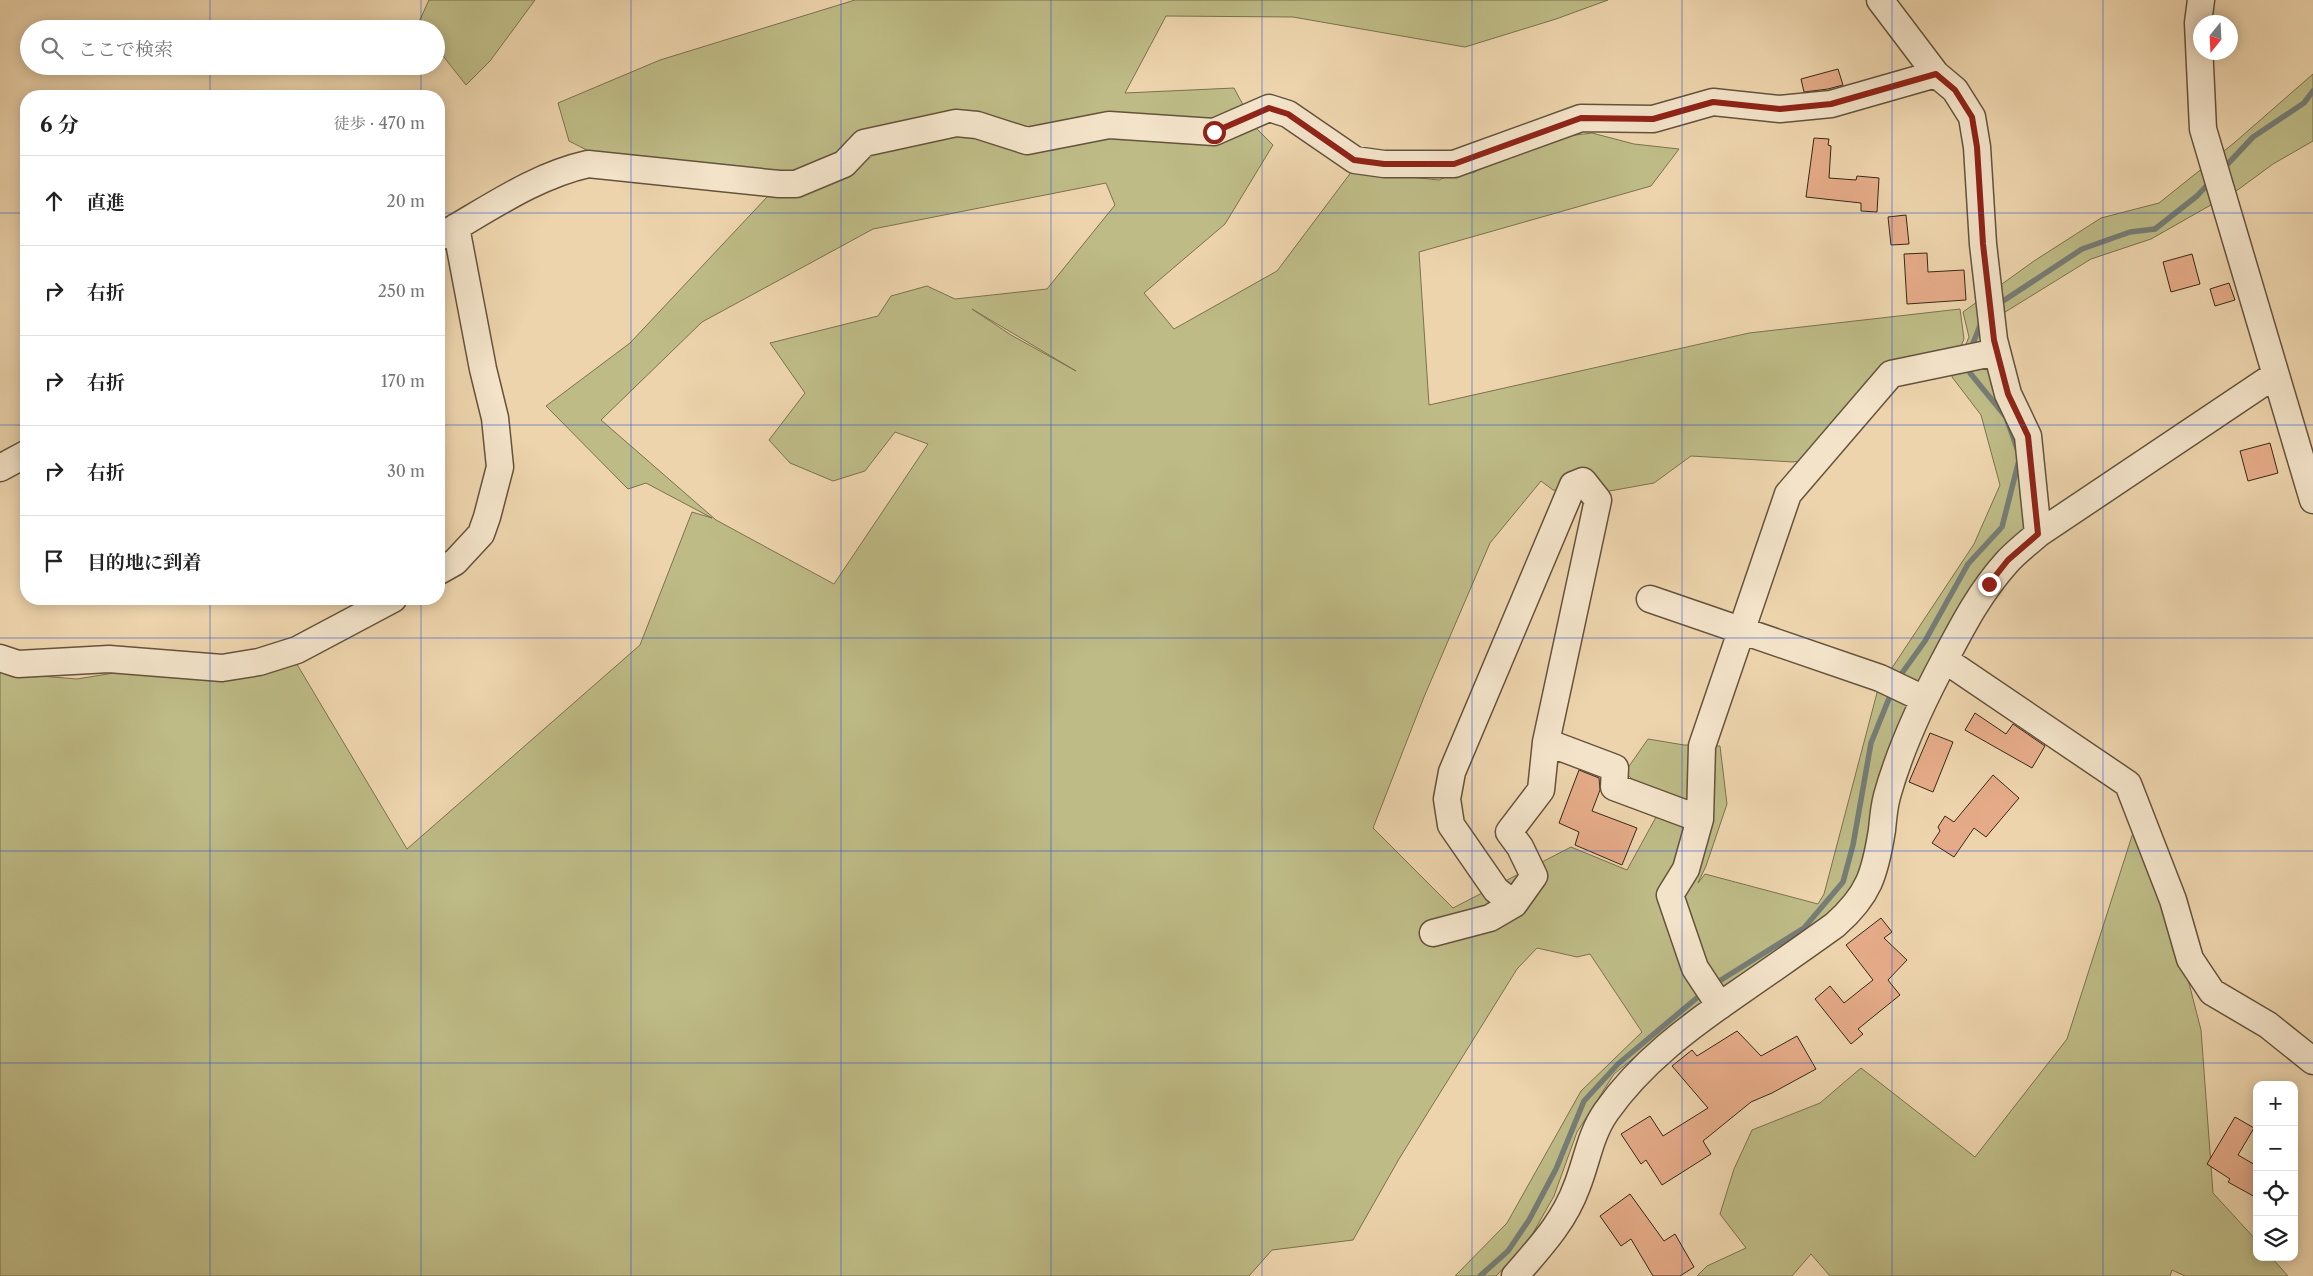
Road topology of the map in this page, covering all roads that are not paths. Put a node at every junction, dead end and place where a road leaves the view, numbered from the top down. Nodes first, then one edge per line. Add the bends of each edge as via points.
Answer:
1 (1880, 0) edge
2 (2201, 0) edge
3 (1936, 74) junction
4 (447, 232) edge
5 (1997, 352) junction
6 (2275, 375) junction
7 (20, 457) edge
8 (0, 468) edge
9 (2313, 500) edge
10 (2038, 534) junction
11 (445, 568) edge
12 (1650, 599) dead end
13 (382, 605) edge
14 (1740, 632) junction
15 (0, 658) edge
16 (1945, 660) junction
17 (1924, 699) junction
18 (1546, 742) junction
19 (1700, 819) junction
20 (1514, 904) junction
21 (1433, 932) dead end
22 (1720, 1006) junction
23 (2313, 1061) edge
24 (1515, 1276) edge

1 - 3 street
2 - 6 street via 2198,23 2203,129
3 - 4 street via 1831,104 1780,109 1713,102 1653,119 1581,118 1454,164 1384,164 1354,160 1288,114 1269,108 1214,132 1109,125 1027,142 977,125 956,123 864,143 844,164 796,184 588,164 568,168 499,201
3 - 5 street via 1955,90 1972,117
4 - 11 street via 495,418 500,467 480,534
5 - 10 street via 2008,394 2028,436
5 - 14 street via 1891,374 1788,494
6 - 9 street
6 - 10 street
7 - 8 street
10 - 16 street via 2008,560 1989,584 1971,609
12 - 14 street
13 - 15 street via 297,650 259,662 222,668 109,659 18,664
14 - 17 street via 1880,678
14 - 19 street via 1702,746
16 - 17 street
16 - 23 street via 2128,784 2173,900 2190,959 2212,992 2268,1025
17 - 22 street via 1886,797 1878,853 1866,890 1854,908 1835,925
18 - 19 street via 1614,768 1614,787
18 - 20 street via 1541,790 1509,832 1534,876
18 - 20 street via 1598,500 1583,482 1573,485 1569,494 1452,772 1447,799 1451,825 1496,890
19 - 22 street via 1686,869 1670,895 1696,968
20 - 21 street via 1490,918
22 - 24 street via 1656,1055 1606,1112 1594,1132 1578,1185 1566,1211 1551,1235

